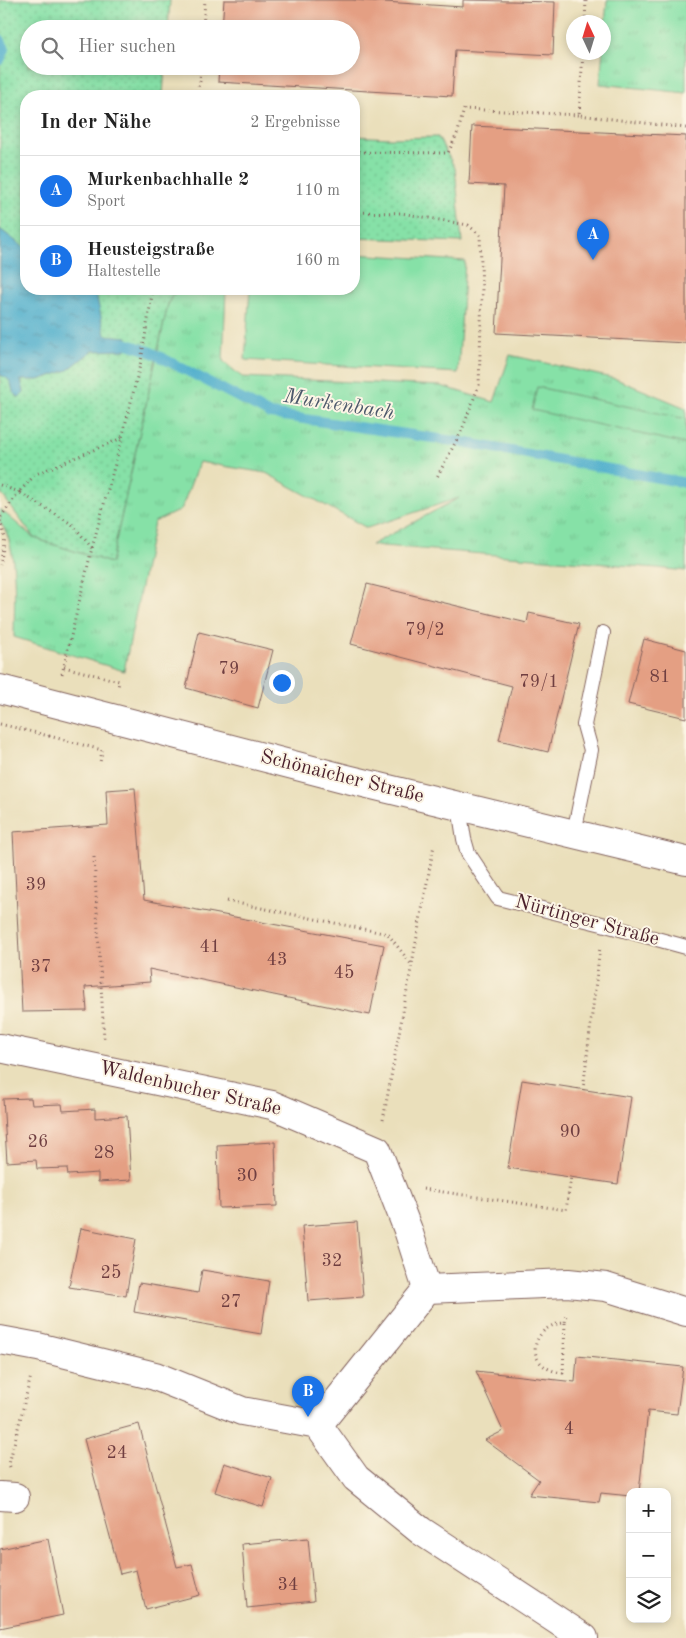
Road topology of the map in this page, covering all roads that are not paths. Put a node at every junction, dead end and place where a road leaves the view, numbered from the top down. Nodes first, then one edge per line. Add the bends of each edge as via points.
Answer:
1 (603, 632) dead end
2 (0, 689) edge
3 (459, 807) junction
4 (574, 833) junction
5 (686, 860) edge
6 (686, 947) edge
7 (0, 1048) edge
8 (428, 1289) junction
9 (686, 1312) edge
10 (0, 1340) edge
11 (318, 1425) junction
12 (584, 1638) edge

1 - 4 lane via 584,725 591,750
2 - 3 street, Schönaicher Straße
3 - 4 street, Schönaicher Straße
3 - 6 lane, Nürtinger Straße via 468,853 498,898
4 - 5 street, Schönaicher Straße
7 - 8 street, Waldenbucher Straße via 272,1105 377,1150
8 - 9 street via 568,1283 606,1288
8 - 11 street
10 - 11 street via 155,1376 242,1411
11 - 12 street via 356,1478 414,1525

